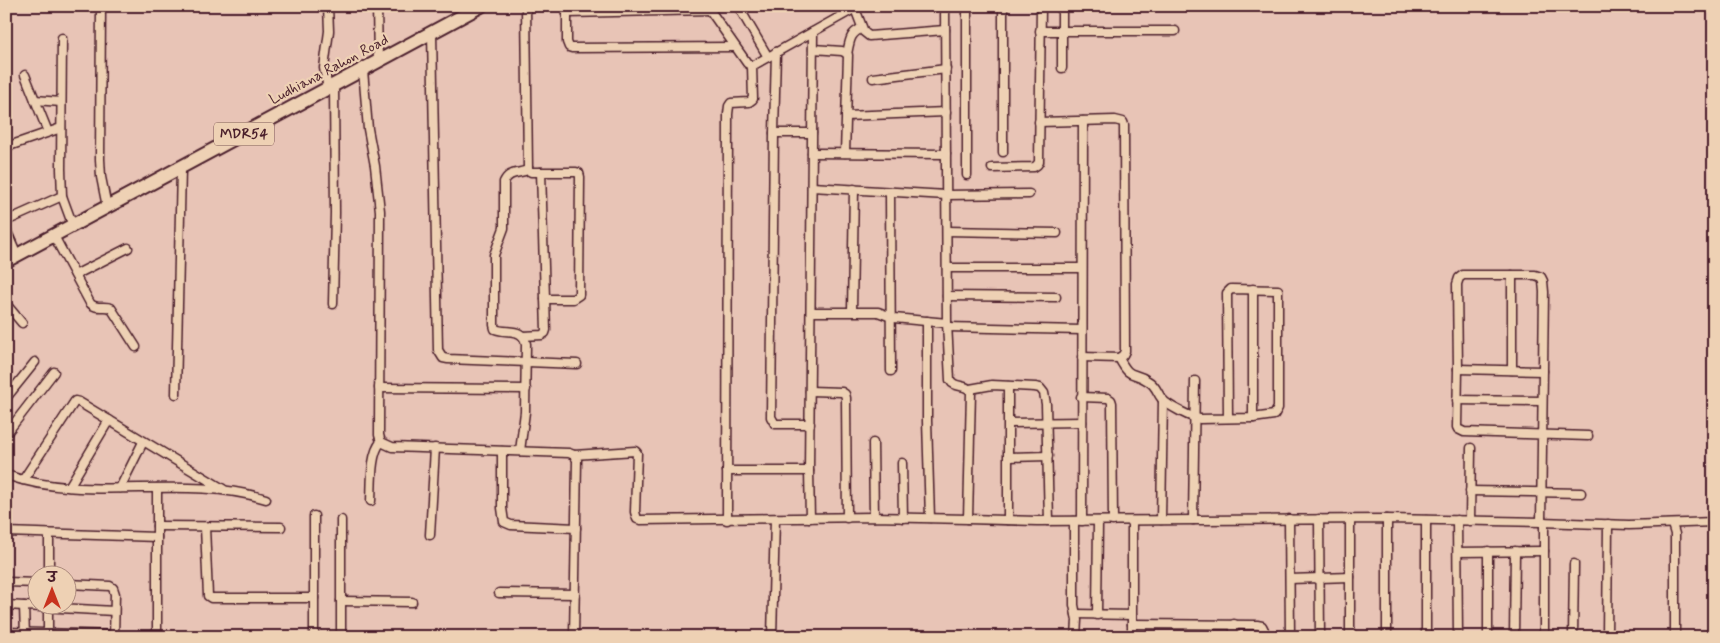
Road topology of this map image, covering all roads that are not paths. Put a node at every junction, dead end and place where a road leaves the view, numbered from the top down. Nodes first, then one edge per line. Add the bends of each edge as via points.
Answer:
1 (101, 6) edge
2 (328, 6) edge
3 (377, 6) edge
4 (482, 6) edge
5 (526, 6) edge
6 (738, 6) edge
7 (945, 6) edge
8 (967, 6) edge
9 (1003, 6) edge
10 (1040, 6) edge
11 (1062, 6) edge
12 (856, 7) edge
13 (708, 8) edge
14 (469, 10) edge
15 (567, 10) edge
16 (862, 28) junction
17 (945, 30) junction
18 (1040, 31) junction
19 (1175, 31) dead end
20 (813, 32) junction
21 (1062, 32) junction
22 (432, 33) junction
23 (62, 38) dead end
24 (735, 47) junction
25 (813, 49) junction
26 (776, 52) junction
27 (847, 54) junction
28 (768, 57) junction
29 (378, 62) junction
30 (752, 66) junction
31 (1062, 68) dead end
32 (946, 69) junction
33 (363, 70) junction
34 (25, 75) dead end
35 (873, 78) dead end
36 (331, 87) junction
37 (36, 100) junction
38 (61, 102) junction
39 (946, 112) junction
40 (846, 116) junction
41 (1082, 121) junction
42 (1039, 122) junction
43 (61, 128) junction
44 (48, 132) junction
45 (774, 133) junction
46 (812, 133) junction
47 (6, 147) edge
48 (1003, 152) dead end
49 (812, 153) junction
50 (845, 153) junction
51 (946, 154) junction
52 (180, 168) junction
53 (992, 168) dead end
54 (528, 170) junction
55 (541, 172) junction
56 (967, 175) dead end
57 (812, 187) junction
58 (854, 189) junction
59 (890, 192) junction
60 (1028, 194) dead end
61 (946, 195) junction
62 (62, 196) junction
63 (107, 207) junction
64 (6, 222) edge
65 (72, 226) junction
66 (947, 231) junction
67 (1057, 232) dead end
68 (6, 233) edge
69 (54, 236) junction
70 (128, 248) dead end
71 (11, 259) edge
72 (947, 268) junction
73 (1082, 268) junction
74 (75, 275) junction
75 (1512, 275) junction
76 (1253, 289) junction
77 (947, 296) junction
78 (1056, 296) dead end
79 (545, 299) junction
80 (6, 304) edge
81 (333, 304) dead end
82 (852, 311) junction
83 (811, 312) junction
84 (890, 317) junction
85 (926, 321) junction
86 (22, 323) dead end
87 (947, 325) junction
88 (1082, 330) junction
89 (523, 336) junction
90 (136, 347) dead end
91 (1082, 357) junction
92 (1119, 358) junction
93 (35, 362) dead end
94 (526, 362) junction
95 (576, 364) dead end
96 (1458, 369) junction
97 (1512, 370) junction
98 (891, 371) dead end
99 (1543, 371) junction
100 (54, 372) dead end
101 (1195, 381) dead end
102 (1008, 386) junction
103 (379, 388) junction
104 (526, 389) junction
105 (970, 389) junction
106 (810, 391) junction
107 (176, 394) dead end
108 (6, 398) edge
109 (1081, 398) junction
110 (1163, 400) junction
111 (1457, 400) junction
112 (1542, 401) junction
113 (1194, 418) junction
114 (1228, 418) junction
115 (1253, 418) junction
116 (109, 420) junction
117 (1047, 422) junction
118 (1082, 422) junction
119 (1009, 423) junction
120 (810, 424) junction
121 (6, 434) edge
122 (1542, 434) junction
123 (1588, 436) dead end
124 (143, 442) junction
125 (381, 442) junction
126 (873, 443) dead end
127 (435, 448) junction
128 (1471, 448) dead end
129 (502, 451) junction
130 (520, 451) junction
131 (574, 455) junction
132 (1048, 456) junction
133 (1009, 457) junction
134 (902, 463) dead end
135 (727, 471) junction
136 (809, 471) junction
137 (6, 475) edge
138 (23, 480) junction
139 (69, 487) junction
140 (120, 488) junction
141 (157, 488) junction
142 (223, 489) junction
143 (1470, 491) junction
144 (1542, 492) junction
145 (1582, 493) dead end
146 (266, 499) dead end
147 (371, 501) dead end
148 (314, 516) dead end
149 (874, 517) junction
150 (810, 518) junction
151 (847, 518) junction
152 (903, 518) junction
153 (930, 518) junction
154 (775, 519) junction
155 (968, 519) junction
156 (1350, 519) junction
157 (1387, 519) junction
158 (341, 520) dead end
159 (727, 520) junction
160 (1008, 520) junction
161 (1161, 520) junction
162 (1193, 520) junction
163 (1288, 520) junction
164 (1319, 520) junction
165 (1426, 520) junction
166 (1457, 520) junction
167 (1470, 520) junction
168 (1049, 521) junction
169 (1078, 521) junction
170 (1098, 521) junction
171 (1113, 521) junction
172 (1132, 521) junction
173 (1543, 522) junction
174 (1714, 522) edge
175 (1608, 524) junction
176 (1672, 524) junction
177 (157, 526) junction
178 (205, 527) junction
179 (281, 527) dead end
180 (576, 528) junction
181 (6, 532) edge
182 (49, 534) junction
183 (430, 535) dead end
184 (157, 537) junction
185 (1515, 551) junction
186 (1544, 551) junction
187 (1458, 552) junction
188 (1488, 552) junction
189 (1574, 564) dead end
190 (49, 566) edge
191 (1350, 577) junction
192 (1319, 578) junction
193 (1290, 579) junction
194 (6, 582) edge
195 (28, 583) edge
196 (78, 585) edge
197 (499, 593) dead end
198 (575, 594) junction
199 (314, 598) junction
200 (341, 601) junction
201 (412, 602) dead end
202 (6, 605) edge
203 (24, 606) junction
204 (28, 606) edge
205 (78, 608) edge
206 (114, 611) junction
207 (1076, 614) junction
208 (1097, 615) junction
209 (1132, 615) junction
210 (48, 616) edge
211 (1132, 624) junction
212 (1234, 624) junction
213 (6, 632) edge
214 (25, 635) edge
215 (48, 635) edge
216 (114, 636) edge
217 (157, 637) edge
218 (314, 637) edge
219 (341, 637) edge
220 (574, 637) edge
221 (772, 637) edge
222 (1076, 637) edge
223 (1132, 637) edge
224 (1234, 637) edge
225 (1264, 637) edge
226 (1290, 637) edge
227 (1320, 637) edge
228 (1350, 637) edge
229 (1387, 637) edge
230 (1426, 637) edge
231 (1458, 637) edge
232 (1488, 637) edge
233 (1514, 637) edge
234 (1544, 637) edge
235 (1573, 637) edge
236 (1607, 637) edge
237 (1675, 637) edge

1 - 63 street via 100,159
2 - 36 street via 329,31 324,68
3 - 29 street
4 - 14 main road, Ludhiana Rahon Road / MDR54
5 - 54 street
6 - 28 street
7 - 17 street
8 - 56 street
9 - 48 street
10 - 18 street
11 - 21 street
12 - 16 street
12 - 20 street
13 - 15 street
13 - 24 street
14 - 22 main road, Ludhiana Rahon Road / MDR54
15 - 24 street via 567,42 572,48
16 - 17 street via 869,36
16 - 27 street via 852,35
17 - 32 street
18 - 21 street
18 - 42 street
19 - 21 street
20 - 25 street
20 - 26 street
21 - 31 street
22 - 29 main road, Ludhiana Rahon Road / MDR54
22 - 94 street via 438,350 448,360
23 - 38 street
24 - 30 street
25 - 27 street
25 - 46 street
26 - 28 street
26 - 45 street
27 - 40 street
28 - 30 street
29 - 33 main road, Ludhiana Rahon Road / MDR54
30 - 135 street via 753,99 731,103 728,114
32 - 35 street
32 - 39 street
33 - 36 main road, Ludhiana Rahon Road / MDR54
33 - 103 street via 380,211
34 - 37 street
36 - 52 main road, Ludhiana Rahon Road / MDR54
36 - 81 street via 335,213
37 - 38 street
37 - 44 street
38 - 43 street
39 - 40 street
39 - 51 street
40 - 50 street
41 - 42 street
41 - 73 street
41 - 92 street via 1119,120 1124,125 1125,351
42 - 53 street via 1038,165
43 - 44 street
43 - 62 street
44 - 47 street
45 - 46 street
45 - 120 street via 770,417 775,424
46 - 49 street
49 - 50 street
49 - 57 street
50 - 51 street
51 - 61 street
52 - 63 main road, Ludhiana Rahon Road / MDR54
52 - 107 street
54 - 55 street
54 - 89 street via 511,174 504,182 504,228 494,255 495,328 515,331
55 - 79 street
55 - 79 street via 576,172 580,177 579,294 573,299
57 - 58 street
57 - 83 street
58 - 59 street
58 - 82 street
59 - 61 street
59 - 84 street
60 - 61 street
61 - 66 street
62 - 64 street
62 - 65 street
63 - 65 main road, Ludhiana Rahon Road / MDR54
65 - 69 main road, Ludhiana Rahon Road / MDR54
66 - 67 street
66 - 72 street
68 - 71 street
69 - 71 main road, Ludhiana Rahon Road / MDR54
69 - 74 street
70 - 74 street
72 - 73 street
72 - 77 street
73 - 88 street
74 - 90 street via 90,303 111,308 116,313
75 - 96 street via 1462,276 1458,280
75 - 97 street
75 - 99 street via 1538,275 1543,281
76 - 114 street via 1231,289 1227,293
76 - 115 street
76 - 115 street via 1276,288 1279,301 1278,408 1274,415
77 - 78 street
77 - 87 street
79 - 89 street via 545,333
80 - 86 street
82 - 83 street
82 - 84 street via 878,312
83 - 106 street
84 - 85 street
84 - 98 street
85 - 87 street
85 - 153 street
87 - 88 street
87 - 105 street via 950,380 955,385
88 - 91 street
89 - 94 street
91 - 92 street
91 - 109 street
92 - 110 street via 1131,374 1155,386
93 - 108 street
94 - 95 street
94 - 104 street
96 - 97 street
96 - 111 street
97 - 99 street
99 - 112 street
100 - 121 street
101 - 113 street
102 - 105 street
102 - 117 street via 1040,388 1044,393
102 - 119 street
103 - 104 street
103 - 125 street
104 - 130 street
105 - 155 street
106 - 120 street
106 - 151 street via 842,392 846,398
109 - 118 street
109 - 171 street via 1108,398 1112,403
110 - 113 street
110 - 161 street
111 - 112 street
111 - 122 street via 1457,427 1461,431
112 - 122 street
113 - 114 street
113 - 162 street
114 - 115 street
116 - 124 street
116 - 138 street via 74,401
116 - 139 street
117 - 118 street
117 - 119 street
117 - 132 street
118 - 169 street
119 - 133 street
120 - 136 street
122 - 123 street
122 - 144 street
124 - 140 street
124 - 142 street
125 - 127 street via 392,447
125 - 147 street via 374,456
126 - 149 street
127 - 129 street
127 - 183 street
128 - 143 street
129 - 130 street
129 - 180 street via 504,522 511,526
130 - 131 street
131 - 159 street via 635,451 637,519
131 - 180 street via 577,460
132 - 133 street
132 - 168 street
133 - 160 street
134 - 152 street
135 - 136 street
135 - 159 street
136 - 150 street
137 - 138 street
138 - 139 street
139 - 140 street
140 - 141 street
141 - 142 street
141 - 177 street
142 - 146 street
143 - 144 street
143 - 167 street
144 - 145 street
144 - 173 street
148 - 199 street
149 - 151 street
149 - 152 street
150 - 151 street
150 - 154 street
152 - 153 street
153 - 155 street
154 - 159 street
154 - 221 street
155 - 160 street
156 - 157 street
156 - 164 street
156 - 191 street
157 - 165 street
157 - 229 street
158 - 200 street
160 - 168 street
161 - 162 street
161 - 172 street
162 - 163 street
163 - 164 street
163 - 193 street
164 - 192 street
165 - 166 street
165 - 230 street
166 - 167 street
166 - 187 street
167 - 173 street
168 - 169 street
169 - 170 street
169 - 207 street
170 - 171 street
170 - 208 street
171 - 172 street
172 - 209 street
173 - 175 street
173 - 186 street
174 - 176 street
175 - 176 street
175 - 236 street
176 - 237 street via 1676,534
177 - 178 street
177 - 184 street
178 - 179 street
178 - 199 street via 208,596 211,598
180 - 198 street
181 - 182 street
182 - 184 street
182 - 190 street
184 - 217 street
185 - 186 street
185 - 188 street
185 - 233 street
186 - 234 street
187 - 188 street
187 - 231 street
188 - 232 street
189 - 235 street
191 - 192 street
191 - 228 street
192 - 193 street
192 - 227 street
193 - 226 street
194 - 195 street
196 - 206 street via 113,588
197 - 198 street
198 - 220 street
199 - 218 street
200 - 201 street
200 - 219 street
202 - 203 street
203 - 204 street
203 - 214 street
205 - 206 street
206 - 216 street
207 - 208 street
207 - 222 street
208 - 209 street
209 - 211 street
210 - 215 street
211 - 212 street
211 - 223 street
212 - 224 street
212 - 225 street via 1262,626
213 - 214 street
214 - 215 street
215 - 216 street

